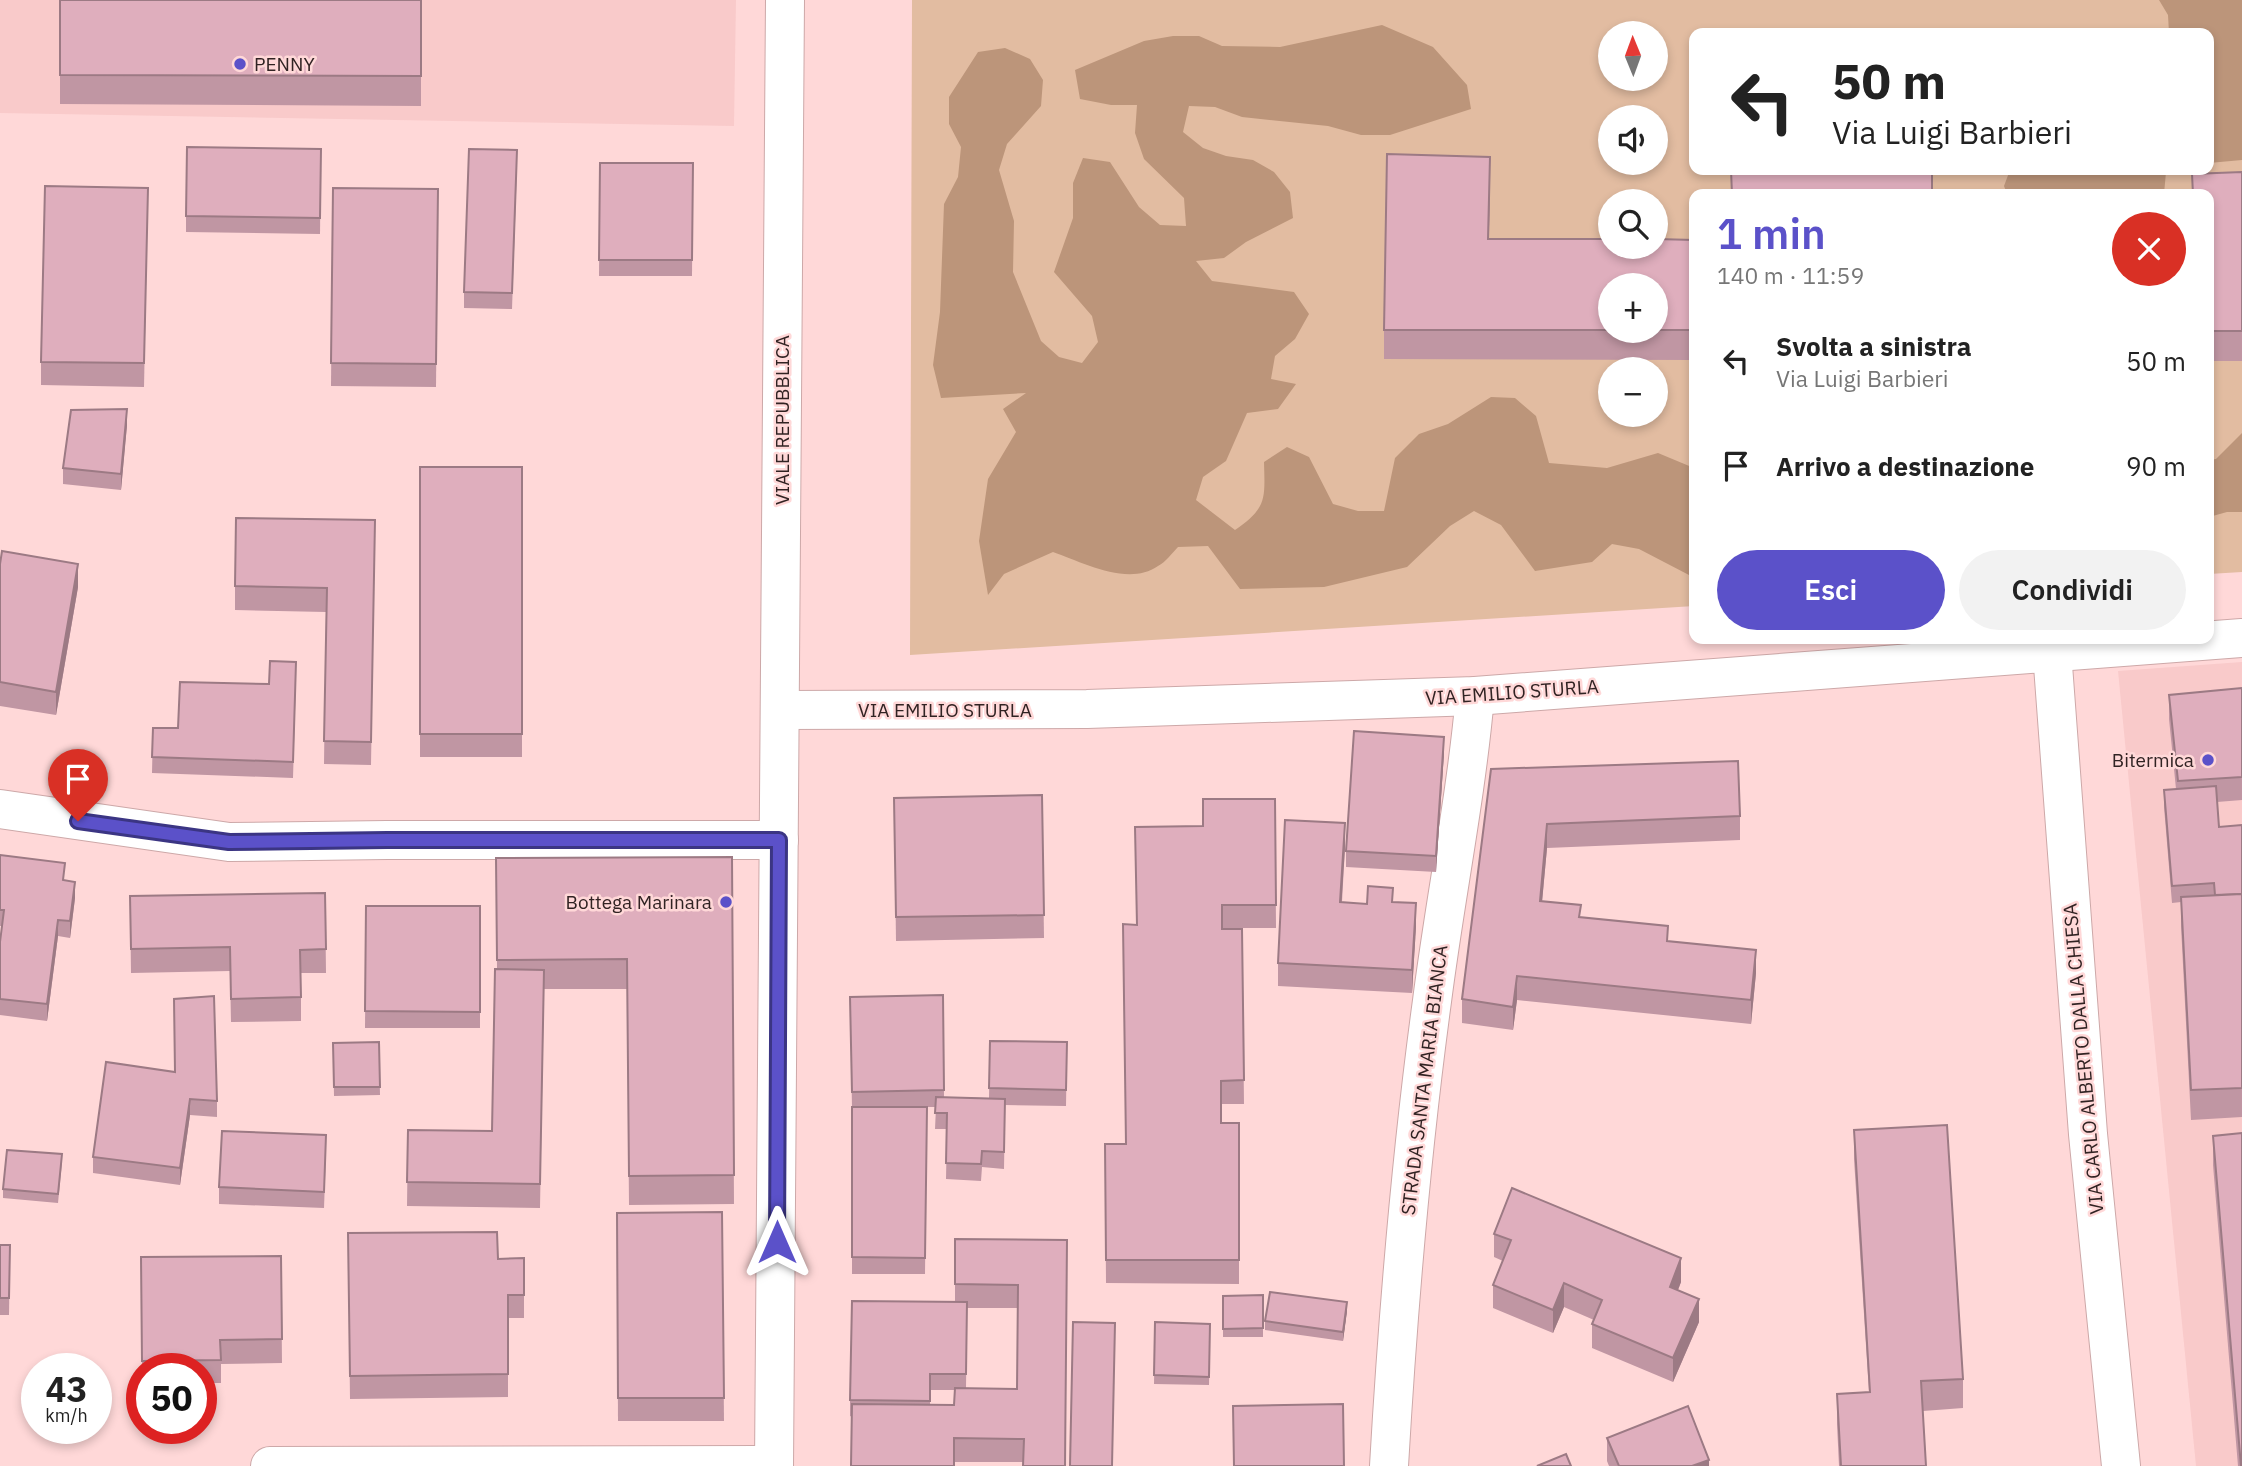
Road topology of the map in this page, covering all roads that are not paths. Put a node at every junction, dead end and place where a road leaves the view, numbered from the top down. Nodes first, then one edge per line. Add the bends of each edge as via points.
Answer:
1 (785, 0) edge
2 (2242, 638) edge
3 (2214, 640) edge
4 (2161, 644) edge
5 (2052, 652) junction
6 (1475, 696) junction
7 (780, 710) junction
8 (0, 809) edge
9 (779, 840) junction
10 (270, 1466) edge
11 (774, 1466) edge
12 (1389, 1466) edge
13 (2121, 1466) edge

1 - 7 street, VIALE REPUBBLICA
2 - 3 street, VIA EMILIO STURLA
4 - 5 street, VIA EMILIO STURLA
5 - 6 street, VIA EMILIO STURLA
5 - 13 street, VIA CARLO ALBERTO DALLA CHIESA via 2088,1134
6 - 7 street, VIA EMILIO STURLA via 1087,709
6 - 12 street, STRADA SANTA MARIA BIANCA via 1413,1151
7 - 9 street, VIALE REPUBBLICA
8 - 9 street via 229,842
9 - 11 street, VIALE REPUBBLICA
10 - 11 street

